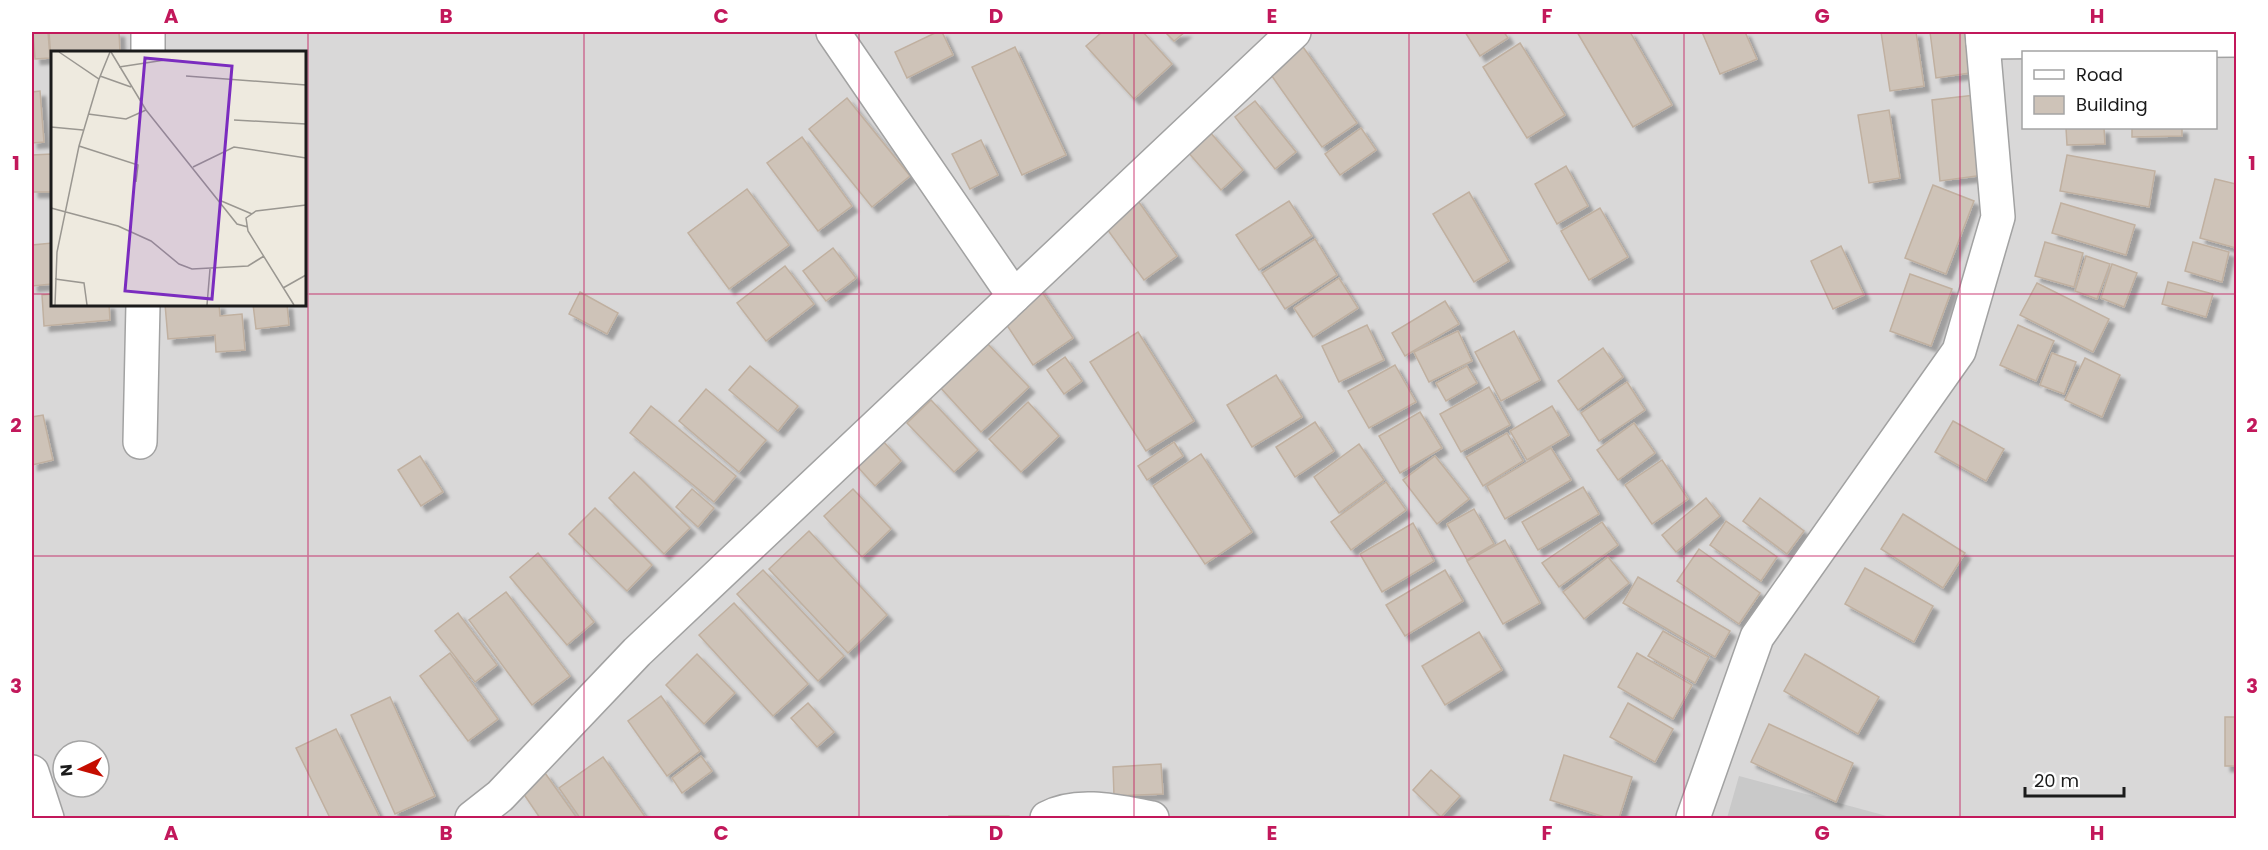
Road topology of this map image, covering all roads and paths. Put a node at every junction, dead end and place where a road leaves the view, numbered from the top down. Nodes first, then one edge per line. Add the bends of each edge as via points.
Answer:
1 (148, 32) edge
2 (834, 32) edge
3 (1294, 32) edge
4 (1982, 37) edge
5 (2236, 40) edge
6 (148, 51) edge
7 (1014, 296) junction
8 (143, 306) edge
9 (140, 442) dead end
10 (32, 772) edge
11 (508, 808) edge
12 (47, 819) edge
13 (472, 819) edge
14 (1047, 819) edge
15 (1152, 819) edge
16 (1694, 819) edge

1 - 6 street
2 - 7 street
3 - 7 street
4 - 5 street
4 - 16 street via 1998,217 1959,351 1757,637
7 - 11 street via 637,652
8 - 9 street
10 - 12 street
11 - 13 street
14 - 15 street via 1056,814 1102,809

